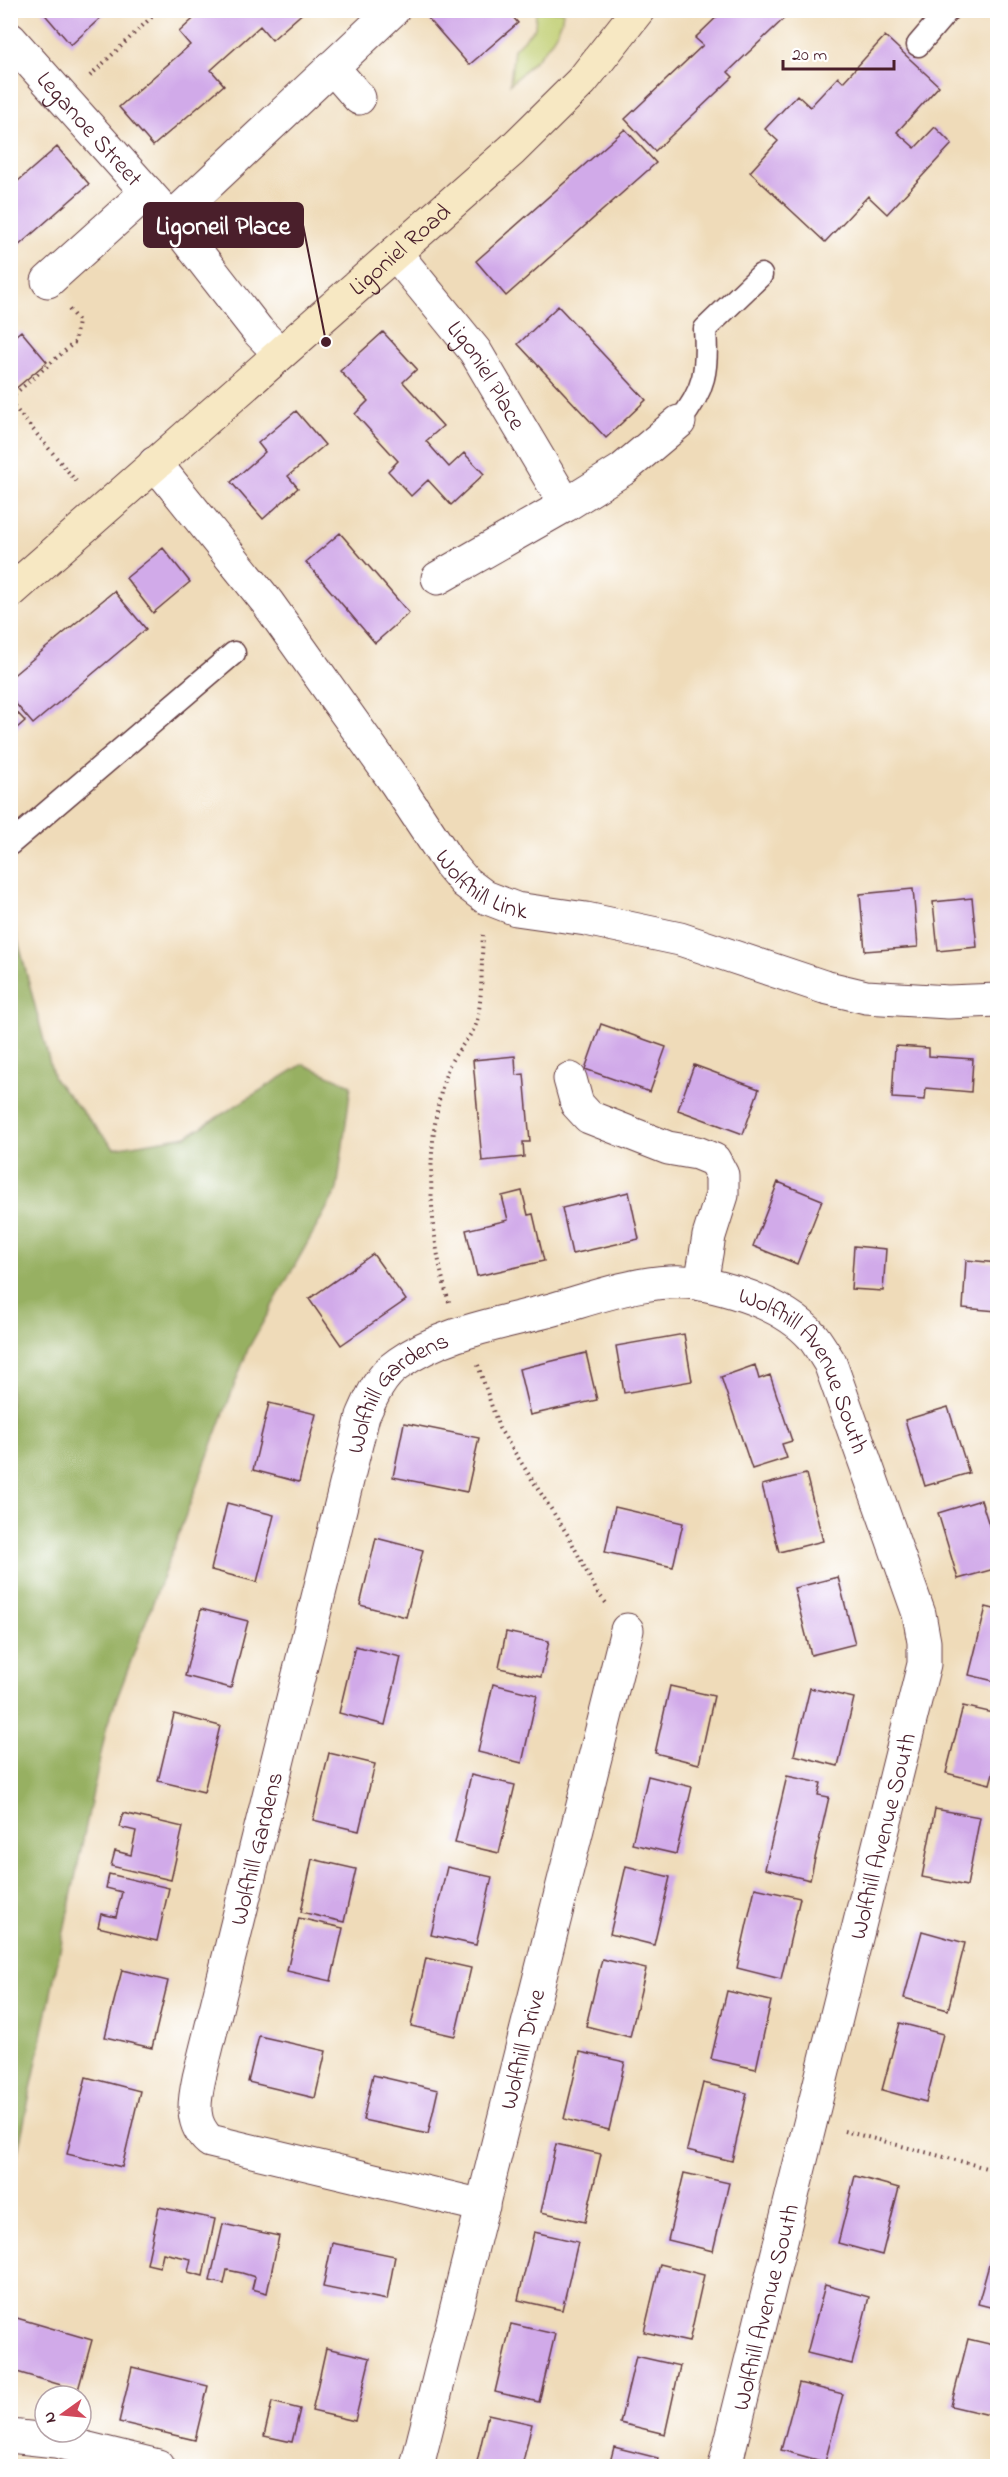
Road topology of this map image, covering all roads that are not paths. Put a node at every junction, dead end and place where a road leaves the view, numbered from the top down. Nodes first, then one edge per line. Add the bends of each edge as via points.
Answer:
1 (393, 10) edge
2 (638, 10) edge
3 (948, 10) edge
4 (10, 39) edge
5 (918, 45) dead end
6 (332, 67) junction
7 (359, 98) dead end
8 (147, 192) junction
9 (171, 219) junction
10 (395, 253) junction
11 (761, 275) dead end
12 (48, 281) road end
13 (279, 353) junction
14 (679, 422) joint
15 (155, 464) junction
16 (566, 506) junction
17 (438, 578) dead end
18 (10, 592) edge
19 (234, 653) dead end
20 (10, 844) edge
21 (998, 1000) edge
22 (570, 1079) dead end
23 (701, 1284) junction
24 (467, 1332) joint
25 (627, 1630) road end
26 (483, 2206) junction
27 (10, 2436) edge
28 (158, 2466) edge
29 (417, 2466) edge
30 (725, 2466) edge

1 - 6 street
2 - 10 street, Ligoniel Road via 574,89 512,150
3 - 5 lane
4 - 8 street, Leganoe Street
6 - 7 street
6 - 9 street
8 - 9 street, Leganoe Street
8 - 12 street, Leganoe Street
9 - 13 street, Leganoe Street
10 - 13 street, Ligoniel Road
10 - 16 street, Ligoniel Place via 476,351
11 - 14 lane via 705,329 705,378 694,404
13 - 15 street, Ligoniel Road
14 - 16 street via 621,470
15 - 18 street, Ligoniel Road
15 - 21 street, Wolfhill Link via 267,602 449,863 485,897 516,909 680,939 866,997 948,1002
16 - 17 street
19 - 20 lane
22 - 23 street, Wolfhill Avenue South via 577,1104 589,1117 668,1148 714,1160 722,1175 722,1195 709,1236
23 - 24 street, Wolfhill Avenue South via 670,1282 627,1289
23 - 30 street, Wolfhill Avenue South via 740,1294 793,1319 813,1336 830,1364 919,1614 924,1642 924,1664
24 - 26 street, Wolfhill Gardens via 396,1365 376,1388 363,1416 194,2105 200,2132 223,2146
25 - 26 street, Wolfhill Drive
26 - 29 street, Wolfhill Drive
27 - 28 street via 56,2441

